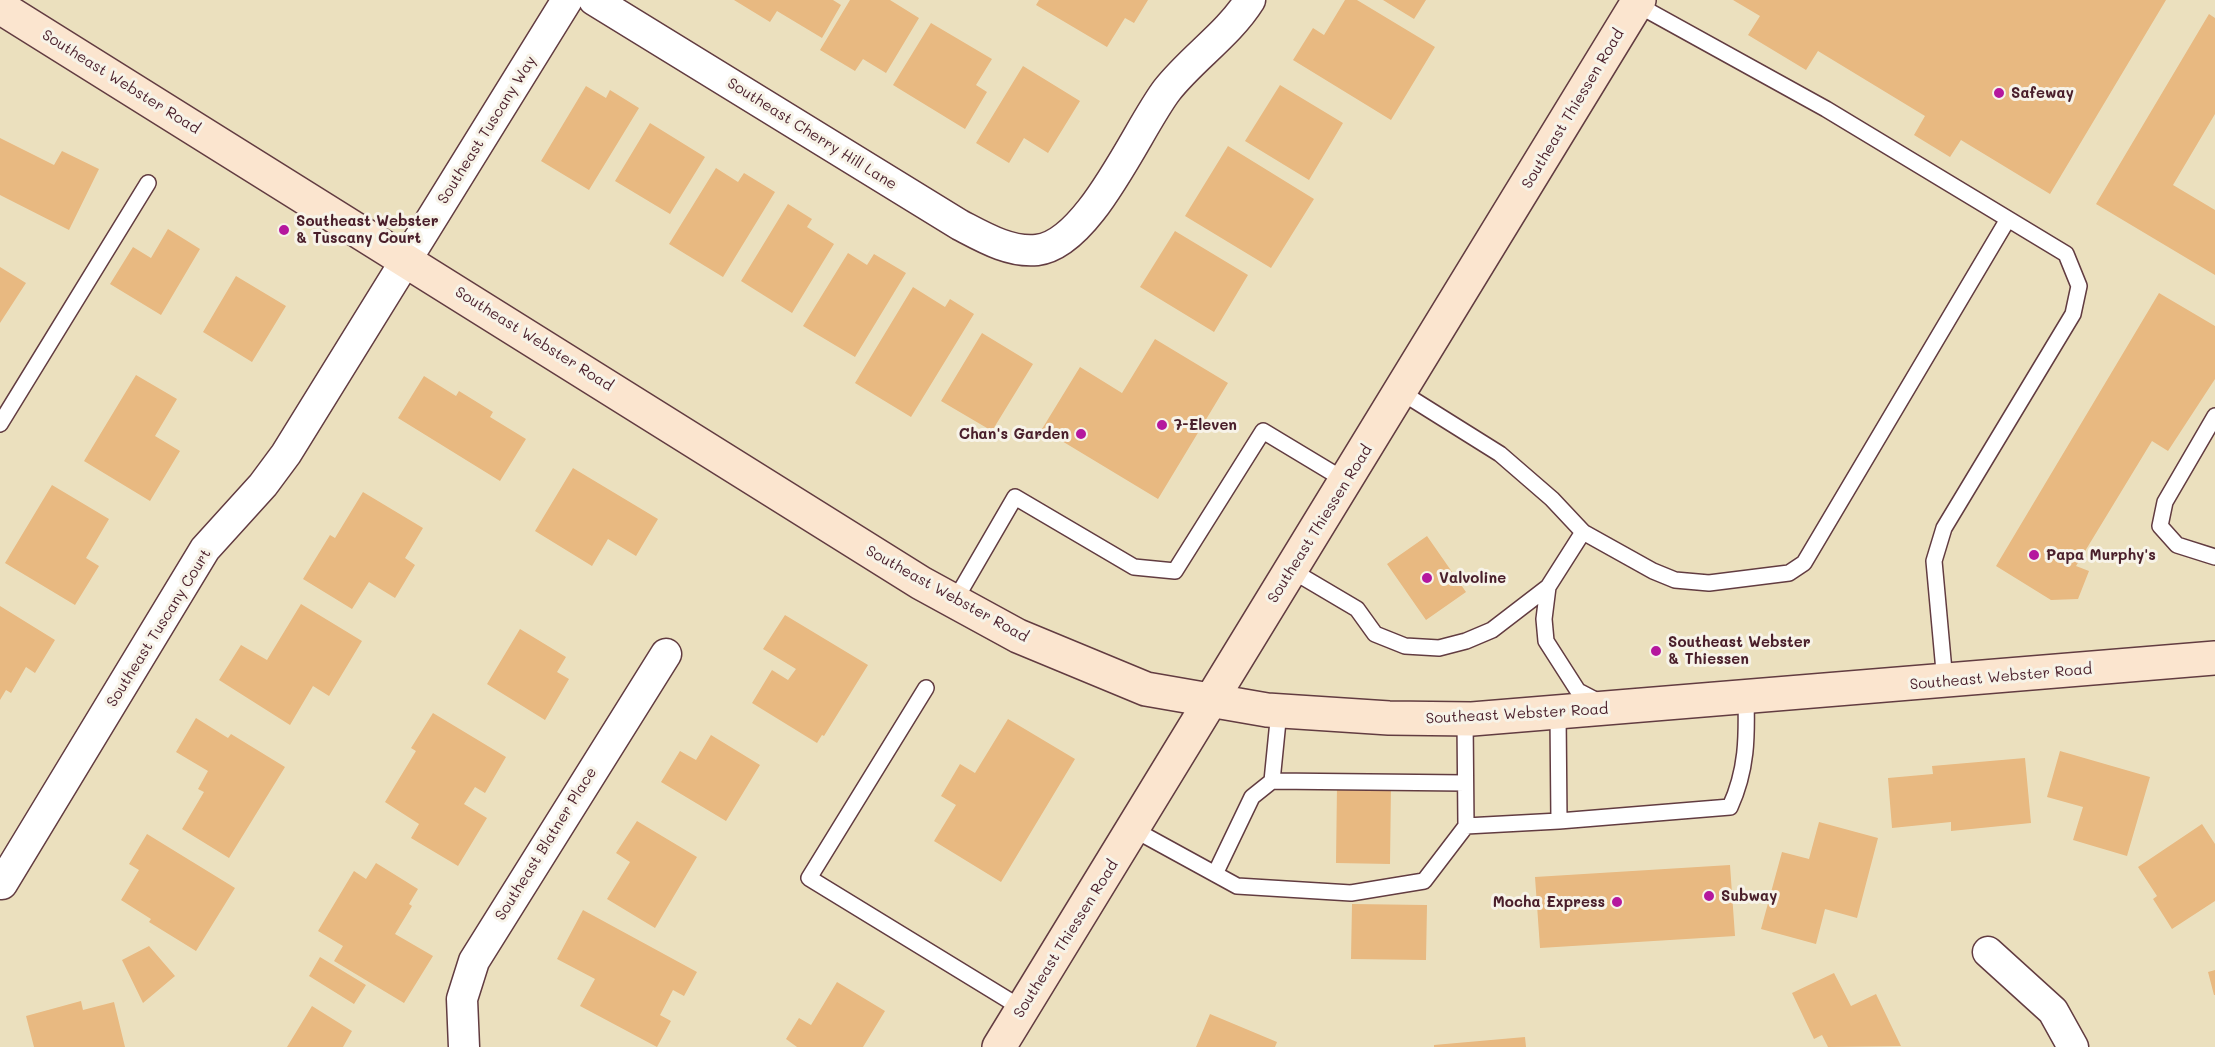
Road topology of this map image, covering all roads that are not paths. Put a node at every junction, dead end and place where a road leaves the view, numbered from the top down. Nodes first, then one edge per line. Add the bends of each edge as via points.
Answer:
1 (567, 0) edge
2 (594, 0) edge
3 (1250, 0) edge
4 (1635, 1) edge
5 (0, 7) edge
6 (148, 183) dead end
7 (2008, 219) junction
8 (407, 260) junction
9 (1401, 392) junction
10 (2215, 416) edge
11 (0, 424) edge
12 (1346, 481) junction
13 (1583, 532) junction
14 (2215, 557) edge
15 (1291, 570) junction
16 (1548, 587) junction
17 (954, 602) junction
18 (666, 654) dead end
19 (2215, 658) edge
20 (1945, 682) junction
21 (926, 688) dead end
22 (1746, 698) junction
23 (1212, 700) junction
24 (1612, 709) junction
25 (1279, 711) junction
26 (1558, 713) junction
27 (1465, 719) junction
28 (1272, 781) junction
29 (1465, 783) junction
30 (1559, 821) junction
31 (1466, 826) junction
32 (1133, 830) junction
33 (1215, 874) junction
34 (2, 884) dead end
35 (1988, 952) dead end
36 (1023, 1010) junction
37 (464, 1047) edge
38 (999, 1047) edge
39 (2073, 1047) edge

1 - 8 street, Southeast Tuscany Way
2 - 3 street, Southeast Cherry Hill Lane via 960,225 996,243 1039,250 1077,226 1103,195 1167,90
4 - 7 lane via 1826,109
4 - 9 street, Southeast Thiessen Road
5 - 8 street, Southeast Webster Road
6 - 11 lane
7 - 13 lane via 1804,563 1789,573 1709,583 1675,580
7 - 20 lane via 2066,254 2079,286 2073,314 1944,528 1934,561
8 - 17 street, Southeast Webster Road
8 - 34 street, Southeast Tuscany Court via 286,454 205,549
9 - 12 street, Southeast Thiessen Road
9 - 13 lane via 1500,454
10 - 14 lane via 2165,502 2160,526 2177,545
12 - 15 street, Southeast Thiessen Road
12 - 17 lane via 1263,431 1174,571 1134,567 1015,496
13 - 16 lane
15 - 16 lane via 1357,609 1375,633 1405,646 1439,648 1466,642 1492,630
15 - 23 street, Southeast Thiessen Road
16 - 24 lane via 1546,641 1559,666 1578,691
17 - 23 street, Southeast Webster Road via 1026,640 1146,688
18 - 37 street, Southeast Blatner Place via 474,961 462,999
19 - 20 street, Southeast Webster Road
20 - 22 street, Southeast Webster Road
21 - 36 lane via 809,879
22 - 24 street, Southeast Webster Road
22 - 30 lane via 1747,749 1741,783 1730,807
23 - 25 street, Southeast Webster Road
23 - 32 street, Southeast Thiessen Road
24 - 26 street, Southeast Webster Road
25 - 27 street, Southeast Webster Road
25 - 28 lane
26 - 27 street, Southeast Webster Road
26 - 30 lane
27 - 29 lane
28 - 29 lane
28 - 33 lane via 1252,797
29 - 31 lane
30 - 31 lane
31 - 33 lane via 1424,881 1352,893 1237,886
32 - 33 lane
32 - 36 street, Southeast Thiessen Road
35 - 39 street via 2053,1011
36 - 38 street, Southeast Thiessen Road

